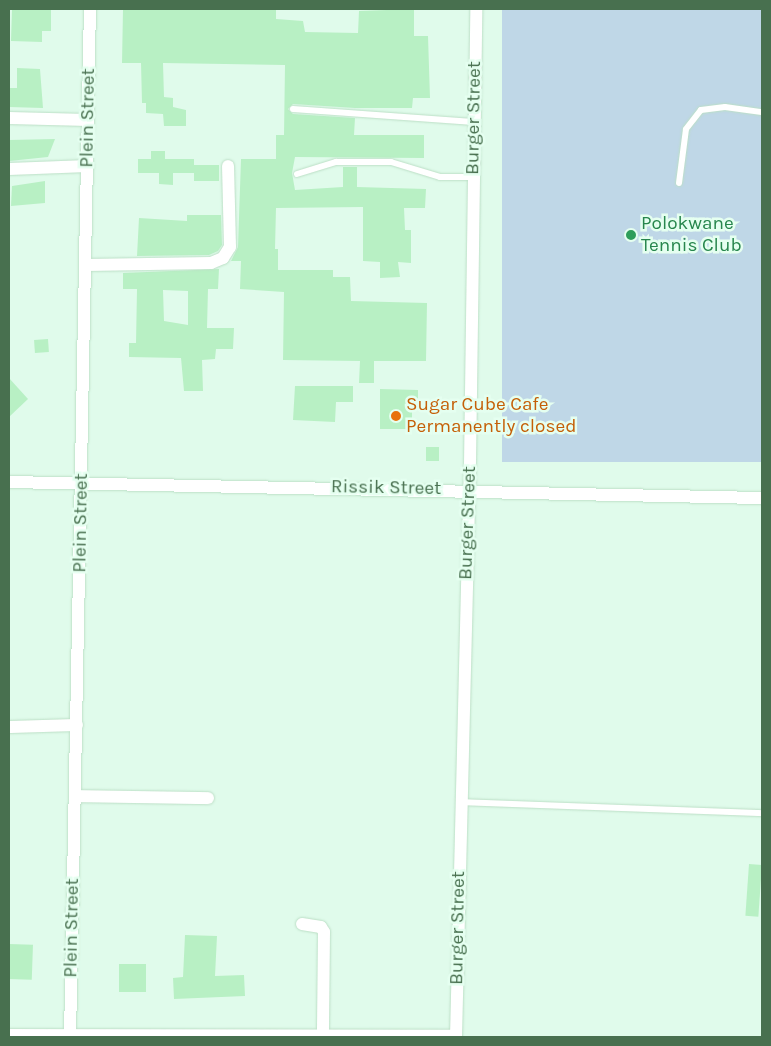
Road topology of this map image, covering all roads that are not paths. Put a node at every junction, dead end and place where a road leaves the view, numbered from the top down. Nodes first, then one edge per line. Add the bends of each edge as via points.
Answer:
1 (90, 9) edge
2 (476, 9) edge
3 (293, 109) dead end
4 (762, 112) edge
5 (9, 118) edge
6 (88, 120) junction
7 (474, 122) junction
8 (88, 166) junction
9 (228, 166) dead end
10 (9, 169) edge
11 (296, 174) dead end
12 (474, 177) junction
13 (679, 183) dead end
14 (86, 265) junction
15 (9, 482) edge
16 (81, 483) junction
17 (468, 490) junction
18 (762, 498) edge
19 (77, 725) junction
20 (9, 727) edge
21 (75, 796) junction
22 (208, 798) dead end
23 (461, 802) junction
24 (762, 813) edge
25 (302, 924) dead end
26 (9, 1035) edge
27 (27, 1036) edge
28 (323, 1036) edge
29 (70, 1037) edge
30 (456, 1037) edge

1 - 6 street, Plein Street
2 - 7 street, Burger Street
3 - 7 lane
4 - 13 lane via 725,107 701,110 686,128
5 - 6 street
6 - 8 street, Plein Street
7 - 12 street, Burger Street
8 - 10 street
8 - 14 street, Plein Street
9 - 14 street via 230,247 223,258 211,263
11 - 12 lane via 336,162 391,162 440,177
12 - 17 street, Burger Street
14 - 16 street, Plein Street
15 - 16 street, Rissik Street
16 - 17 street, Rissik Street
16 - 19 street, Plein Street
17 - 18 street, Rissik Street
17 - 23 street, Burger Street
19 - 20 street
19 - 21 street, Plein Street
21 - 22 street
21 - 29 street, Plein Street
23 - 24 lane
23 - 30 street, Burger Street
25 - 28 street via 321,927 324,932
26 - 27 street
27 - 29 street
28 - 29 street
28 - 30 street

